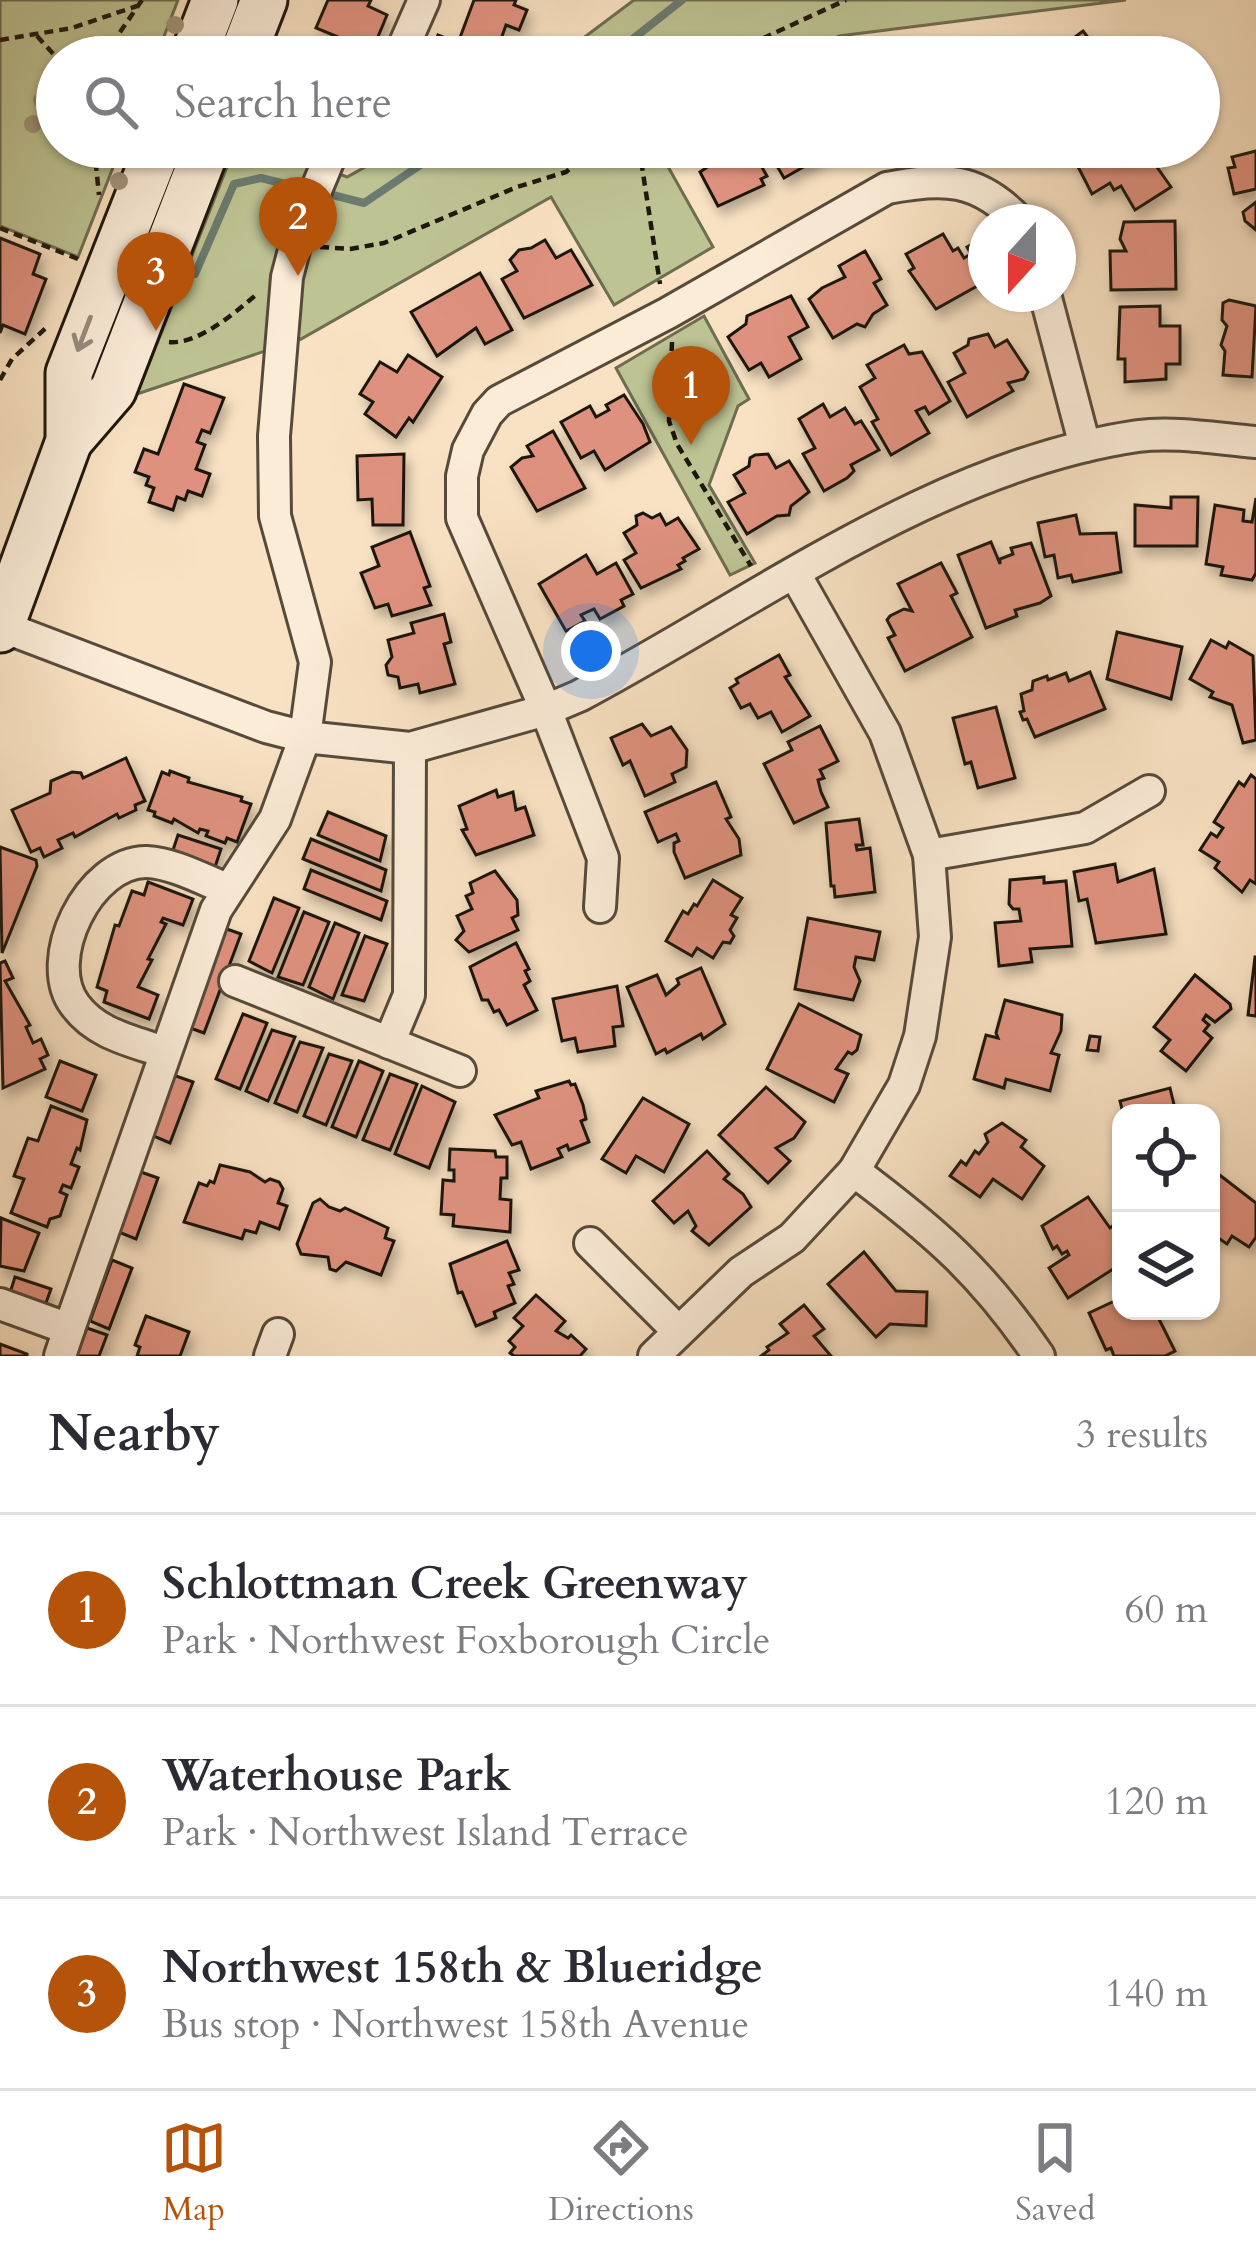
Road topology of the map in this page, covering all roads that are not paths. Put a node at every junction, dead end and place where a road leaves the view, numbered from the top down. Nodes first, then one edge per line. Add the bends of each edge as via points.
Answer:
1 (215, 0) edge
2 (264, 0) edge
3 (424, 0) edge
4 (201, 36) edge
5 (250, 36) edge
6 (408, 36) edge
7 (150, 168) edge
8 (199, 168) edge
9 (325, 168) edge
10 (997, 204) edge
11 (1051, 312) edge
12 (69, 441) junction
13 (1256, 442) edge
14 (1085, 446) junction
15 (795, 574) junction
16 (0, 627) edge
17 (546, 710) junction
18 (304, 736) junction
19 (410, 748) junction
20 (1149, 790) dead end
21 (929, 855) junction
22 (227, 889) junction
23 (600, 908) dead end
24 (235, 981) dead end
25 (389, 1042) junction
26 (164, 1052) junction
27 (460, 1071) dead end
28 (854, 1171) junction
29 (590, 1243) dead end
30 (0, 1304) edge
31 (677, 1330) junction
32 (64, 1342) edge
33 (654, 1356) edge
34 (1040, 1356) edge

1 - 4 main road
2 - 5 main road
3 - 6 street
7 -> 12 main road via 69,373
8 - 12 main road via 113,390
9 - 18 street via 287,277 274,477 275,516 316,662
10 - 17 street via 956,181 887,188 487,414 468,450 462,518
11 - 14 street
12 - 16 main road
13 - 14 street via 1144,435
14 - 15 street via 965,483
15 - 17 street
15 - 21 street via 885,734
16 - 18 street
17 - 19 street
17 - 23 street via 602,858
18 - 19 street
18 - 22 street via 275,819
19 - 25 street via 409,995
20 - 21 street via 1085,828
21 - 28 street via 935,937 920,1036 904,1085
22 - 26 street
22 - 26 street via 139,863 93,891 71,931 61,968 72,1002 100,1028
24 - 25 street
25 - 27 street
26 - 32 street
28 - 31 street via 792,1238
28 - 34 street via 965,1261
29 - 31 street
30 - 32 street
31 - 33 street

